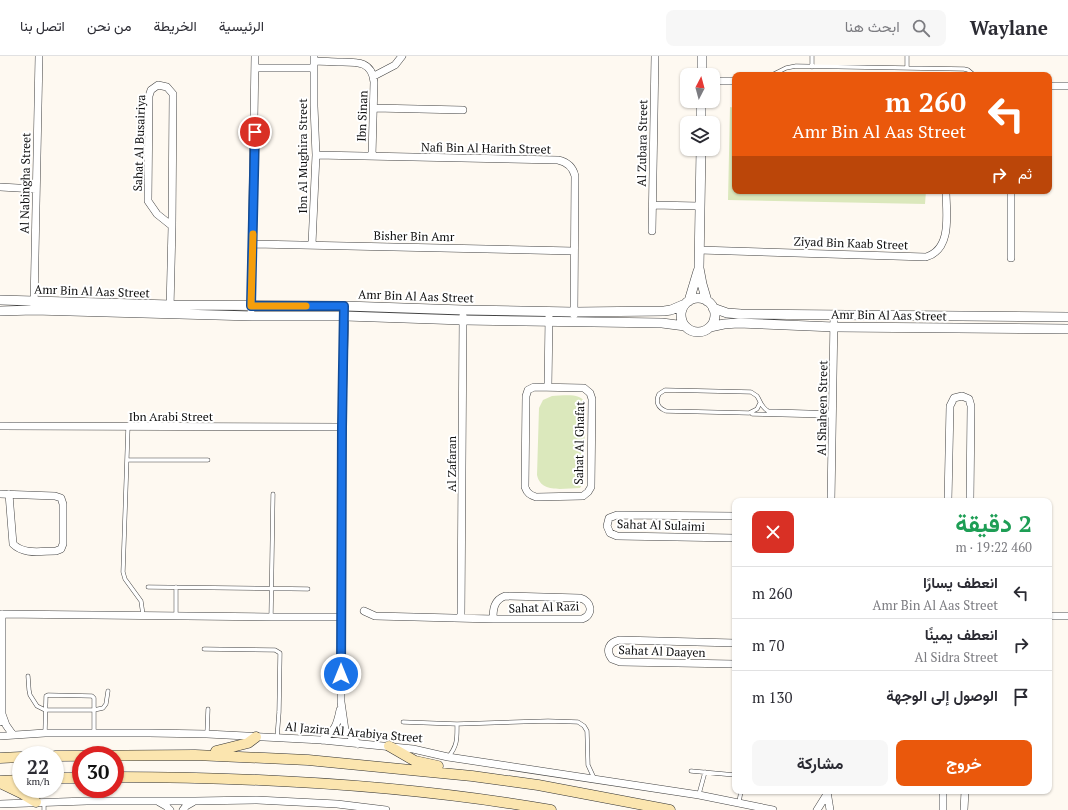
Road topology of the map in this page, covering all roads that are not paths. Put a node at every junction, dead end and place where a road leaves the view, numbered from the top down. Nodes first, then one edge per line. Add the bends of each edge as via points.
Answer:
1 (39, 56) edge
2 (255, 56) edge
3 (401, 56) edge
4 (655, 56) edge
5 (702, 56) edge
6 (812, 56) edge
7 (907, 56) edge
8 (314, 62) edge
9 (812, 67) junction
10 (256, 68) junction
11 (702, 68) edge
12 (907, 68) junction
13 (778, 72) edge
14 (970, 72) edge
15 (374, 76) junction
16 (720, 81) edge
17 (732, 81) edge
18 (1052, 86) edge
19 (1068, 86) edge
20 (374, 108) junction
21 (463, 110) dead end
22 (316, 155) junction
23 (372, 156) junction
24 (701, 156) edge
25 (0, 187) edge
26 (36, 189) junction
27 (946, 194) edge
28 (1011, 194) edge
29 (653, 206) junction
30 (700, 206) junction
31 (172, 226) junction
32 (652, 231) dead end
33 (253, 244) junction
34 (312, 244) junction
35 (700, 250) junction
36 (574, 251) junction
37 (1011, 258) dead end
38 (699, 268) junction
39 (0, 300) edge
40 (707, 301) junction
41 (687, 302) junction
42 (34, 306) junction
43 (344, 306) junction
44 (713, 308) junction
45 (170, 309) junction
46 (462, 310) junction
47 (0, 311) edge
48 (251, 311) junction
49 (550, 311) junction
50 (574, 312) junction
51 (345, 316) junction
52 (834, 316) junction
53 (1068, 317) edge
54 (463, 320) junction
55 (550, 322) junction
56 (573, 322) junction
57 (685, 326) junction
58 (710, 327) junction
59 (834, 327) junction
60 (1068, 329) edge
61 (548, 387) junction
62 (760, 403) junction
63 (749, 413) junction
64 (833, 414) junction
65 (0, 426) edge
66 (128, 427) junction
67 (342, 427) junction
68 (127, 460) junction
69 (208, 460) dead end
70 (0, 494) edge
71 (9, 494) junction
72 (273, 494) dead end
73 (831, 498) edge
74 (948, 498) edge
75 (970, 498) edge
76 (732, 516) edge
77 (732, 538) edge
78 (148, 587) dead end
79 (176, 587) junction
80 (271, 588) junction
81 (308, 589) dead end
82 (364, 611) dead end
83 (1, 614) edge
84 (143, 616) junction
85 (176, 616) junction
86 (1052, 616) edge
87 (1068, 616) edge
88 (271, 617) junction
89 (341, 617) junction
90 (461, 618) junction
91 (494, 619) junction
92 (732, 643) edge
93 (204, 649) dead end
94 (732, 664) edge
95 (28, 676) dead end
96 (108, 691) dead end
97 (341, 702) junction
98 (208, 709) dead end
99 (45, 710) junction
100 (94, 710) junction
101 (2, 714) junction
102 (0, 722) edge
103 (402, 722) dead end
104 (457, 724) junction
105 (45, 733) junction
106 (94, 733) junction
107 (207, 734) junction
108 (13, 735) junction
109 (0, 736) edge
110 (256, 737) junction
111 (276, 738) junction
112 (322, 740) junction
113 (358, 744) junction
114 (389, 746) junction
115 (195, 755) junction
116 (64, 756) edge
117 (12, 757) edge
118 (448, 757) junction
119 (0, 758) edge
120 (692, 771) dead end
121 (706, 772) junction
122 (732, 775) edge
123 (472, 776) junction
124 (124, 777) edge
125 (594, 778) junction
126 (12, 781) edge
127 (0, 782) edge
128 (740, 794) edge
129 (826, 794) edge
130 (827, 794) edge
131 (943, 794) edge
132 (965, 794) edge
133 (699, 795) junction
134 (476, 799) junction
135 (157, 801) junction
136 (195, 801) junction
137 (40, 802) junction
138 (739, 802) junction
139 (317, 803) junction
140 (0, 804) edge
141 (353, 808) edge
142 (44, 810) edge
143 (170, 810) edge
144 (182, 810) edge
145 (325, 810) edge
146 (386, 810) edge
147 (504, 810) edge
148 (551, 810) edge
149 (670, 810) edge
150 (773, 810) edge
151 (817, 810) edge
152 (830, 810) edge
153 (943, 810) edge
154 (964, 810) edge

1 - 26 street, Al Nabingha Street
2 - 10 street
3 - 15 street, Ibn Sinan via 395,66
4 - 29 street, Al Zubara Street
5 - 11 street
6 - 9 lane
7 - 12 lane
8 - 10 street
8 - 15 street, Ibn Sinan via 357,62 366,66
8 - 22 street, Ibn Al Mughira Street
9 - 12 lane
9 - 13 lane via 786,68
10 - 33 street
12 - 14 lane via 964,69
15 - 20 street, Ibn Sinan
16 - 17 street
18 - 19 street
20 - 21 street
20 - 23 street, Ibn Sinan
22 - 23 street, Nafi Bin Al Harith Street
22 - 34 street, Ibn Al Mughira Street
23 - 36 street, Nafi Bin Al Harith Street via 562,161 569,165 574,176
24 - 30 street
25 - 26 street
26 - 42 street, Al Nabingha Street
27 - 35 street, Ziyad Bin Kaab Street via 946,235 939,250 926,257
28 - 37 street
29 - 30 street
29 - 32 street, Al Zubara Street
30 - 35 street
31 - 31 street, Sahat Al Busairiya via 173,94 168,86 158,85 151,90 149,96 148,201
31 - 45 street, Sahat Al Busairiya
33 - 34 street, Bisher Bin Amr
33 - 48 street
34 - 36 street, Bisher Bin Amr
35 - 38 street
36 - 50 street, Nafi Bin Al Harith Street
38 - 40 street
38 - 41 street
39 - 42 street, Amr Bin Al Aas Street
40 - 41 street via 698,298
40 - 44 street
41 - 50 street, Amr Bin Al Aas Street via 664,311
41 - 57 street via 681,312
42 - 45 street, Amr Bin Al Aas Street
42 - 47 street, Amr Bin Al Aas Street
43 - 46 street, Amr Bin Al Aas Street
43 - 48 street, Amr Bin Al Aas Street
43 - 51 street
44 - 52 street, Amr Bin Al Aas Street via 734,314
44 - 58 street via 714,318
45 - 48 street, Amr Bin Al Aas Street
46 - 49 street, Amr Bin Al Aas Street
46 - 54 street, Al Zafaran
48 - 51 street, Amr Bin Al Aas Street
49 - 50 street, Amr Bin Al Aas Street
49 - 55 street
50 - 56 street, Nafi Bin Al Harith Street
51 - 54 street, Amr Bin Al Aas Street
51 - 67 street
52 - 53 street, Amr Bin Al Aas Street
52 - 59 street, Al Shaheen Street
54 - 55 street, Amr Bin Al Aas Street
54 - 90 street, Al Zafaran
55 - 56 street, Amr Bin Al Aas Street
55 - 61 street
56 - 57 street, Amr Bin Al Aas Street via 662,323
57 - 58 street via 697,332
58 - 59 street, Amr Bin Al Aas Street via 738,323
59 - 60 street, Amr Bin Al Aas Street
59 - 64 street, Al Shaheen Street
61 - 61 street, Sahat Al Ghafat via 534,387 526,393 525,487 529,494 536,497 584,496 591,487 591,396 584,388
62 - 63 lane via 757,409
62 - 63 lane via 757,396 751,392 667,390 660,392 657,399 659,407 666,411
62 - 64 lane via 768,411
63 - 64 lane
64 - 73 street, Al Shaheen Street
65 - 66 street, Ibn Arabi Street
66 - 67 street, Ibn Arabi Street
66 - 68 lane
67 - 89 street
68 - 69 lane
68 - 84 lane via 124,576 141,601
70 - 71 street
71 - 71 street via 61,498 61,549 26,552 13,544
72 - 80 lane
74 - 75 street via 950,406 954,398 962,396 968,399 971,406
76 - 77 street, Sahat Al Sulaimi via 617,515 609,518 606,526 610,533 617,536
78 - 79 lane
79 - 80 lane
79 - 85 lane
80 - 81 lane
80 - 88 lane
82 - 90 street, Sahat Al Razi via 375,616
83 - 84 street
83 - 101 street
84 - 85 street
85 - 88 street
86 - 87 street
88 - 89 street
89 - 97 street
90 - 91 street, Sahat Al Razi
91 - 91 street, Sahat Al Razi via 582,619 590,613 590,606 587,601 580,598 505,596 495,604
92 - 94 street, Sahat Al Daayen via 620,640 612,642 608,652 617,662
93 - 111 lane via 275,650 280,653
95 - 99 lane via 33,700 37,706
96 - 100 lane via 106,704 103,708
97 - 112 street via 336,727
97 - 113 street via 345,730
98 - 107 lane
99 - 100 lane
99 - 100 lane via 48,695 92,696
99 - 105 lane
100 - 106 lane
101 - 102 street
101 - 108 street
103 - 104 lane
104 - 118 lane via 457,742
104 - 125 lane via 578,722 587,731 588,765
105 - 106 street, Al Jazira Al Arabiya Street
105 - 108 street, Al Jazira Al Arabiya Street
106 - 107 street, Al Jazira Al Arabiya Street
107 - 110 street, Al Jazira Al Arabiya Street
108 - 109 street, Al Jazira Al Arabiya Street
110 - 111 street, Al Jazira Al Arabiya Street
110 - 115 main road via 248,743 229,749
111 - 112 street, Al Jazira Al Arabiya Street
112 - 113 street, Al Jazira Al Arabiya Street
113 - 114 street, Al Jazira Al Arabiya Street
114 - 118 street, Al Jazira Al Arabiya Street
114 - 123 main road via 415,761 454,769
115 - 116 main road
115 - 123 main road via 308,760
117 - 119 main road
118 - 125 street, Al Jazira Al Arabiya Street
120 - 121 lane
121 - 122 lane
121 - 133 lane
123 - 149 main road via 538,785
124 - 134 main road via 282,781
125 - 133 street, Al Jazira Al Arabiya Street
126 - 127 main road
127 - 137 main road
128 - 138 lane
129 - 151 street
130 - 152 street
131 - 153 street
132 - 154 street
133 - 138 street, Al Jazira Al Arabiya Street
134 - 147 main road
134 - 148 main road
135 - 136 street
135 - 137 street
135 - 143 street
136 - 139 street via 257,800
136 - 144 street
137 - 140 street
137 - 142 lane
138 - 150 street, Al Jazira Al Arabiya Street
139 - 141 street
139 - 145 street
141 - 146 street

